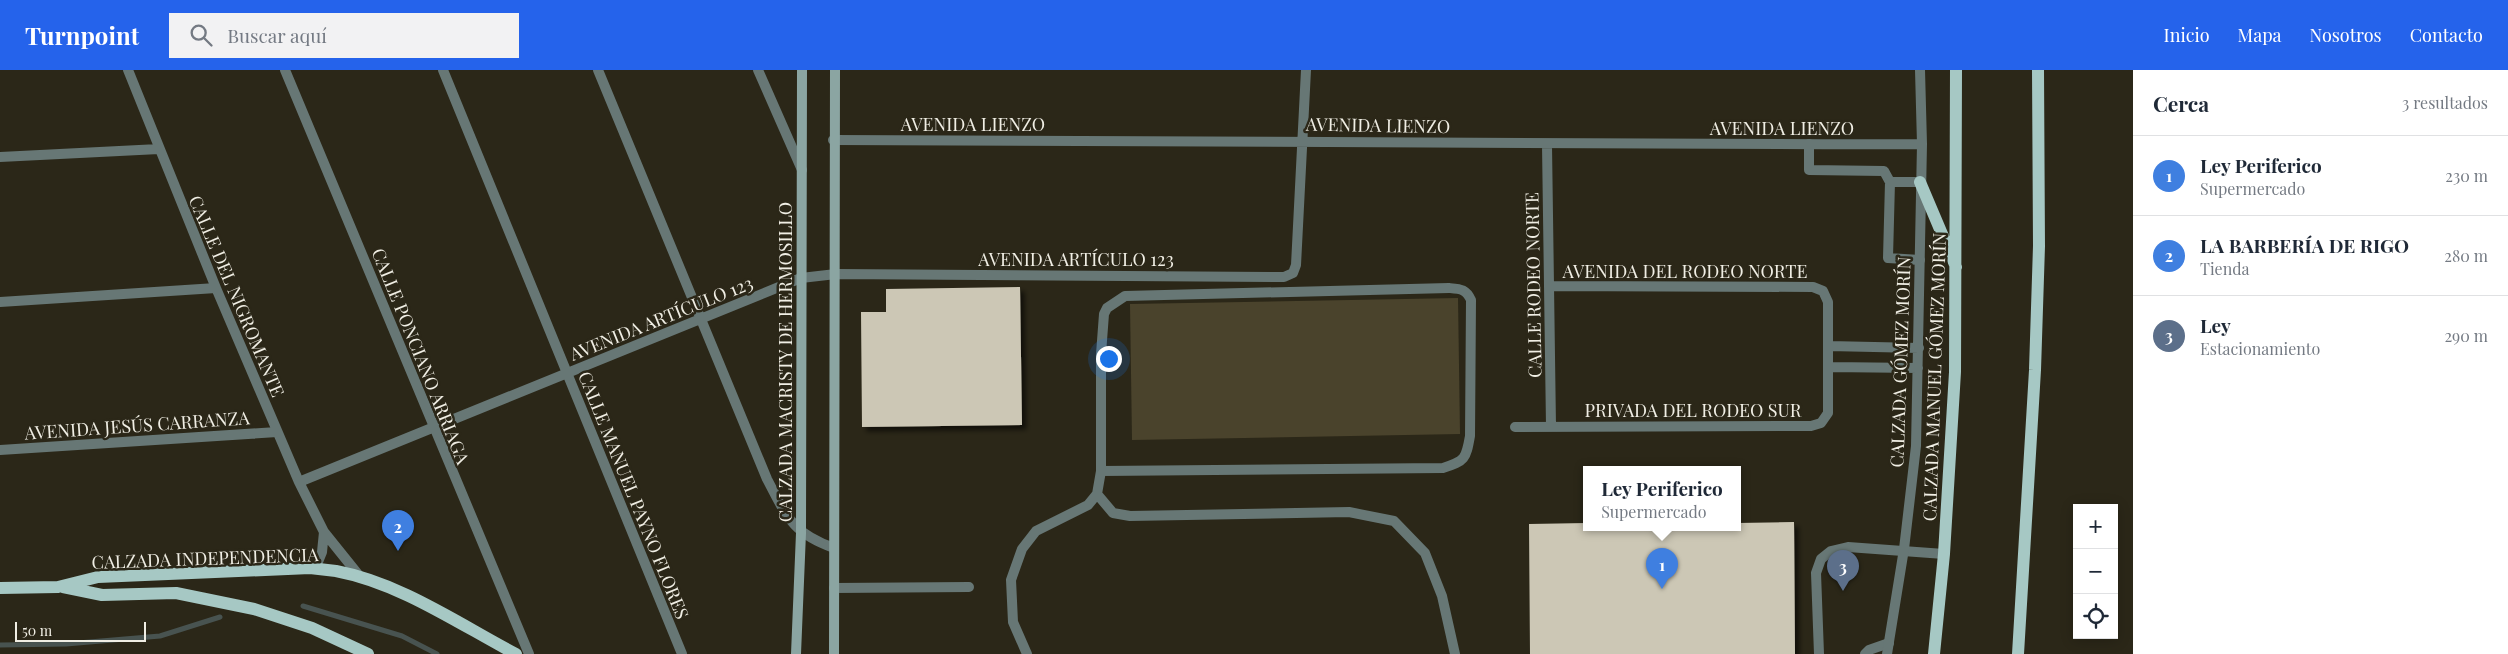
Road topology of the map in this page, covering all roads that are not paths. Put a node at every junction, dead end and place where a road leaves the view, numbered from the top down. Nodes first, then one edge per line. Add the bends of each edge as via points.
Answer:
1 (128, 70) edge
2 (285, 70) edge
3 (443, 70) edge
4 (598, 70) edge
5 (758, 70) edge
6 (802, 70) edge
7 (835, 70) edge
8 (1306, 70) edge
9 (1920, 70) edge
10 (1956, 70) edge
11 (2038, 70) edge
12 (834, 140) junction
13 (1302, 140) junction
14 (1809, 144) junction
15 (1922, 144) junction
16 (1547, 145) junction
17 (159, 148) junction
18 (0, 157) edge
19 (802, 171) junction
20 (1890, 182) junction
21 (1920, 182) junction
22 (1920, 260) junction
23 (1957, 270) junction
24 (1293, 273) junction
25 (836, 274) junction
26 (801, 278) junction
27 (1549, 286) junction
28 (216, 288) junction
29 (1283, 291) junction
30 (0, 302) edge
31 (702, 320) junction
32 (1829, 346) junction
33 (1919, 348) junction
34 (1829, 367) junction
35 (1918, 368) junction
36 (568, 374) junction
37 (1551, 426) junction
38 (433, 427) junction
39 (1515, 427) dead end
40 (277, 432) junction
41 (0, 450) edge
42 (1102, 470) junction
43 (299, 482) junction
44 (1097, 494) junction
45 (324, 532) junction
46 (801, 533) junction
47 (834, 548) junction
48 (1904, 549) junction
49 (1944, 554) junction
50 (315, 569) junction
51 (362, 579) junction
52 (58, 586) junction
53 (970, 587) dead end
54 (0, 588) edge
55 (834, 588) junction
56 (1889, 643) junction
57 (1933, 651) edge
58 (368, 654) edge
59 (516, 654) edge
60 (528, 654) edge
61 (682, 654) edge
62 (796, 654) edge
63 (834, 654) edge
64 (1027, 654) edge
65 (1455, 654) edge
66 (1819, 654) edge
67 (1865, 654) edge
68 (1887, 654) edge
69 (2018, 654) edge

1 - 17 street, CALLE DEL NIGROMANTE
2 - 38 street, CALLE PONCIANO ARRIAGA
3 - 36 street, CALLE MANUEL PAYNO FLORES
4 - 31 street
5 - 19 street
6 - 19 main road, CALZADA MACRISTY DE HERMOSILLO
7 - 12 main road
8 - 13 street
9 - 15 street, CALZADA GÓMEZ MORÍN
10 - 23 main road, CALZADA MANUEL GÓMEZ MORÍN
11 - 69 main road via 2035,360
12 - 13 street, AVENIDA LIENZO
12 - 25 main road
13 - 16 street, AVENIDA LIENZO
13 - 24 street
14 - 15 street, AVENIDA LIENZO
14 - 16 street, AVENIDA LIENZO
14 - 20 street via 1809,170 1884,171
15 - 21 street, CALZADA GÓMEZ MORÍN
16 - 27 street, CALLE RODEO NORTE
17 - 18 street
17 - 28 street, CALLE DEL NIGROMANTE
19 - 26 main road, CALZADA MACRISTY DE HERMOSILLO
20 - 21 street
20 - 22 street via 1888,258
21 - 22 street, CALZADA GÓMEZ MORÍN
21 - 23 main road
22 - 33 street, CALZADA GÓMEZ MORÍN
23 - 49 main road, CALZADA MANUEL GÓMEZ MORÍN via 1956,372
24 - 25 street, AVENIDA ARTÍCULO 123 via 1284,277
24 - 29 street
25 - 26 street, AVENIDA ARTÍCULO 123
25 - 47 main road
26 - 31 street, AVENIDA ARTÍCULO 123
26 - 46 main road, CALZADA MACRISTY DE HERMOSILLO
27 - 32 street, AVENIDA DEL RODEO NORTE via 1813,287 1823,291 1828,302
27 - 37 street, CALLE RODEO NORTE
28 - 30 street
28 - 40 street, CALLE DEL NIGROMANTE
29 - 42 street via 1125,296 1107,308 1102,354
29 - 42 street via 1459,288 1467,293 1471,300 1470,436 1467,453 1461,462 1443,468
31 - 36 street, AVENIDA ARTÍCULO 123
31 - 46 street via 768,479 783,509
32 - 33 street
32 - 34 street, PRIVADA DEL RODEO SUR
33 - 35 street, CALZADA GÓMEZ MORÍN
34 - 35 street
34 - 37 street, PRIVADA DEL RODEO SUR via 1828,413 1822,423 1811,426
35 - 48 street, CALZADA GÓMEZ MORÍN via 1916,446
36 - 38 street, AVENIDA ARTÍCULO 123
36 - 61 street, CALLE MANUEL PAYNO FLORES
37 - 39 street, PRIVADA DEL RODEO SUR
38 - 43 street, AVENIDA ARTÍCULO 123
38 - 60 street, CALLE PONCIANO ARRIAGA
40 - 41 street, AVENIDA JESÚS CARRANZA
40 - 43 street, CALLE DEL NIGROMANTE
42 - 44 street
43 - 45 street, CALLE DEL NIGROMANTE
44 - 64 street via 1088,505 1036,531 1022,549 1011,580 1013,622
44 - 65 street via 1113,513 1130,516 1350,512 1394,521 1425,553 1442,596
45 - 50 street via 322,552
45 - 51 street, CALLE DEL NIGROMANTE
46 - 47 street
46 - 62 main road, CALZADA MACRISTY DE HERMOSILLO
47 - 55 main road
48 - 49 street
48 - 56 street, CALZADA GÓMEZ MORÍN
48 - 66 street via 1848,547 1831,551 1822,559 1816,573
49 - 57 main road, CALZADA MANUEL GÓMEZ MORÍN
50 - 51 main road, CALZADA INDEPENDENCIA via 337,571
50 - 52 main road, CALZADA INDEPENDENCIA via 98,578
51 - 59 main road, CALZADA INDEPENDENCIA via 410,598
52 - 54 main road, CALZADA INDEPENDENCIA
52 - 58 main road, CALZADA INDEPENDENCIA via 102,595 176,593 254,609 312,628
53 - 55 street
55 - 63 main road
56 - 67 street
56 - 68 street, CALZADA GÓMEZ MORÍN

